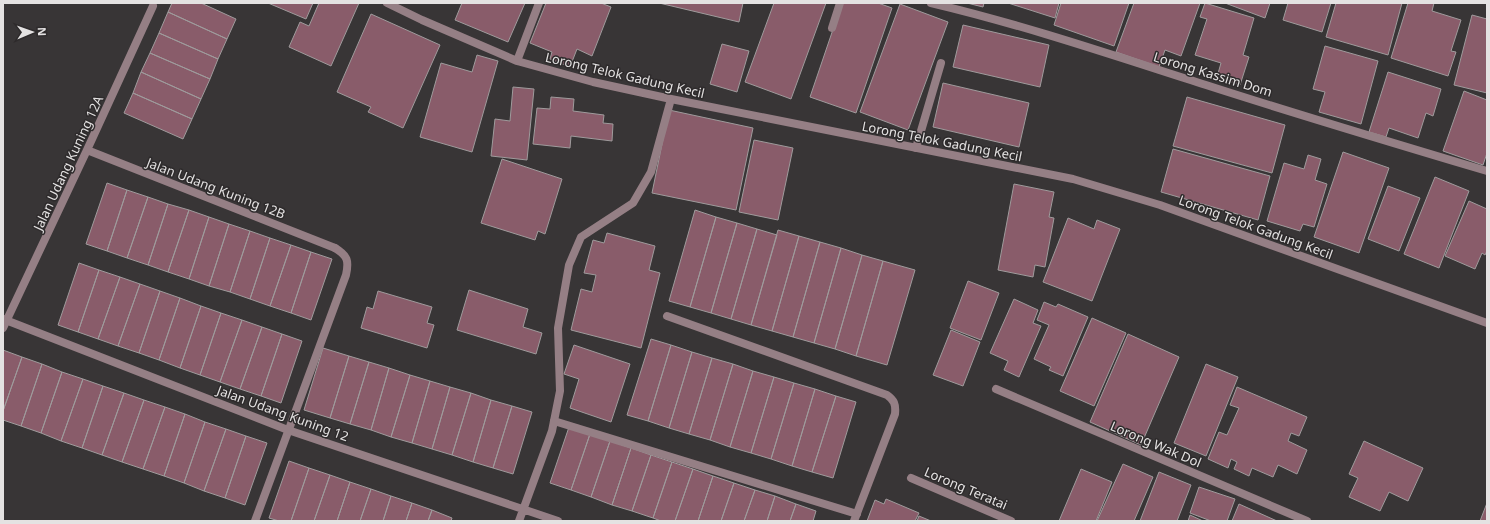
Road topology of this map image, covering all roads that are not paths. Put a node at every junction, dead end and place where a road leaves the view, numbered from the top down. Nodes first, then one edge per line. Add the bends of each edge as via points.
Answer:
1 (388, 3) edge
2 (539, 3) edge
3 (840, 3) edge
4 (931, 3) edge
5 (153, 6) dead end
6 (832, 28) dead end
7 (517, 61) junction
8 (941, 63) dead end
9 (671, 99) junction
10 (916, 148) junction
11 (87, 150) junction
12 (1487, 171) edge
13 (667, 316) dead end
14 (4, 323) edge
15 (1487, 323) edge
16 (996, 389) dead end
17 (554, 421) junction
18 (288, 430) junction
19 (911, 478) dead end
20 (523, 508) junction
21 (856, 517) edge
22 (255, 521) edge
23 (519, 521) edge
24 (558, 521) edge
25 (1011, 521) edge
26 (1307, 521) edge

1 - 7 street, Lorong Telok Gadung Kecil
2 - 7 street
3 - 6 street
4 - 12 street, Lorong Kassim Dom via 1044,34
5 - 11 street, Jalan Udang Kuning 12A
7 - 9 street, Lorong Telok Gadung Kecil via 593,82
8 - 10 street
9 - 10 street, Lorong Telok Gadung Kecil
9 - 17 street via 651,172 633,203 582,237 569,265 558,328 560,391
10 - 15 street, Lorong Telok Gadung Kecil via 1073,180 1160,205
11 - 14 street, Jalan Udang Kuning 12A
11 - 18 street, Jalan Udang Kuning 12B via 335,248 344,254 347,260 346,276
13 - 21 street via 886,395 892,400 896,406 895,414
14 - 18 street, Jalan Udang Kuning 12
16 - 26 street, Lorong Wak Dol
17 - 20 street
17 - 21 street
18 - 20 street, Jalan Udang Kuning 12
18 - 22 street
19 - 25 street, Lorong Teratai
20 - 23 street
20 - 24 street, Jalan Udang Kuning 12

